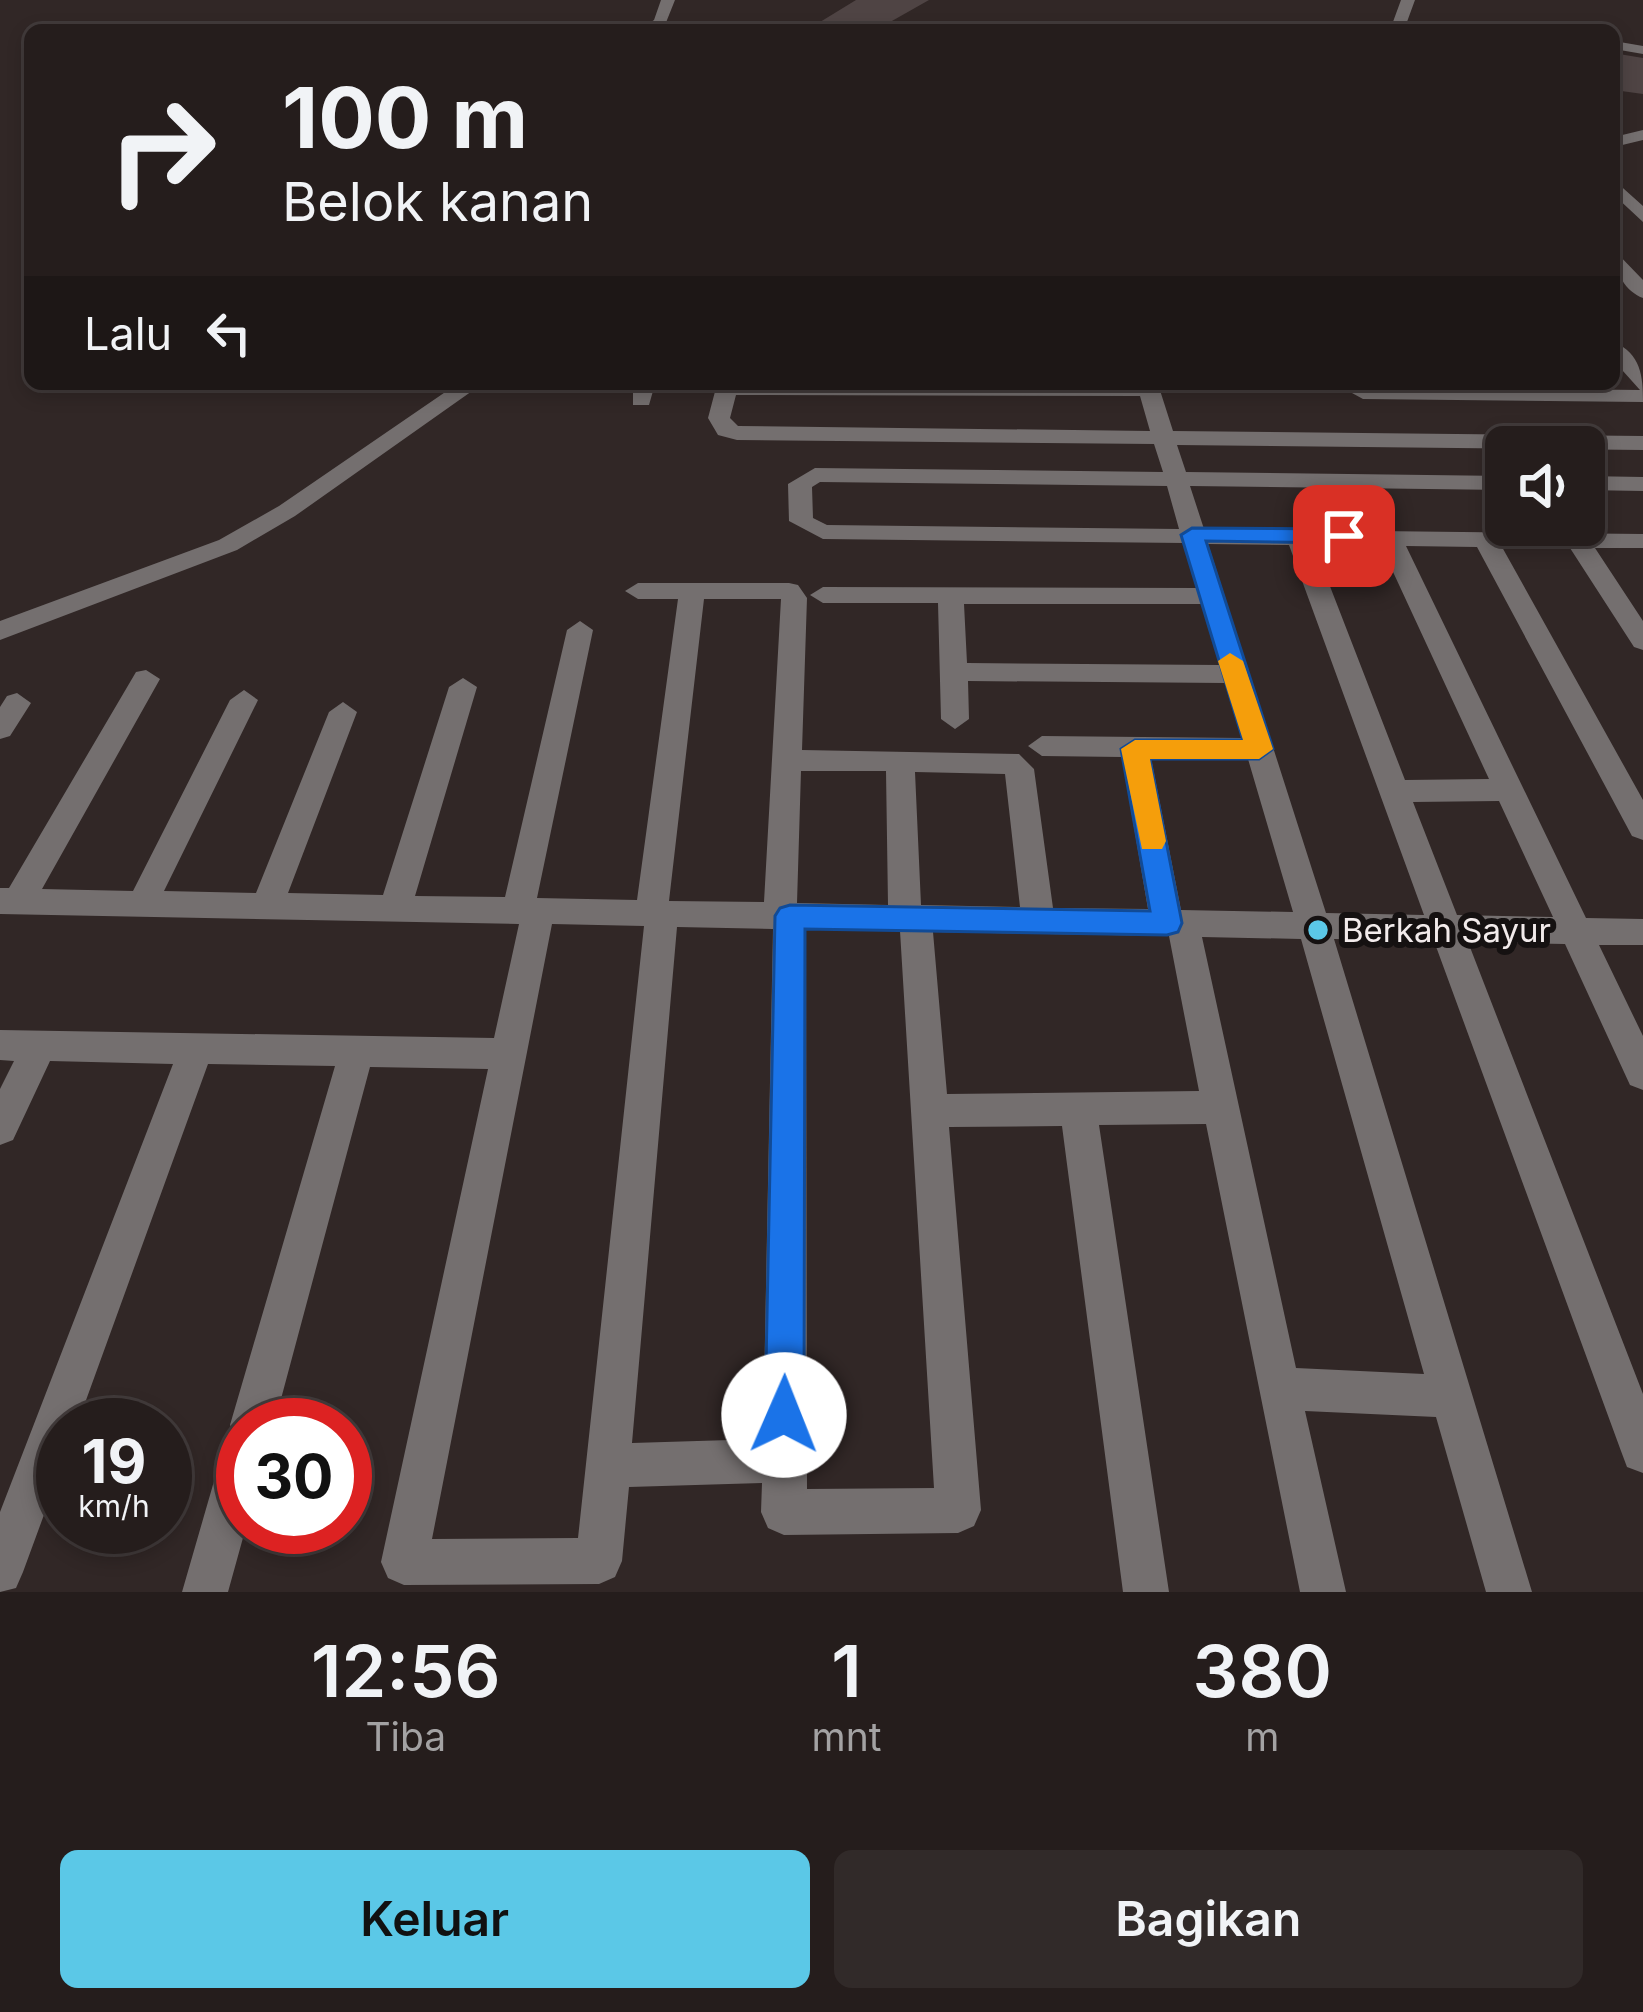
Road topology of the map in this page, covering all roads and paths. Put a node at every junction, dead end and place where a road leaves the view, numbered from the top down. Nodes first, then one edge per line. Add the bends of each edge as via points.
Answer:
1 (1620, 192) edge
2 (1643, 217) edge
3 (1620, 263) edge
4 (1643, 292) edge
5 (1620, 352) edge
6 (1643, 384) edge
7 (462, 390) edge
8 (726, 390) edge
9 (1149, 390) edge
10 (1362, 390) edge
11 (1432, 390) edge
12 (1643, 396) edge
13 (1162, 437) junction
14 (1387, 439) junction
15 (1643, 443) edge
16 (1175, 480) junction
17 (1485, 483) edge
18 (1605, 483) edge
19 (1643, 484) edge
20 (1192, 535) junction
21 (1298, 536) junction
22 (1390, 536) junction
23 (1485, 539) edge
24 (1605, 541) edge
25 (1643, 541) edge
26 (1490, 546) edge
27 (1582, 546) edge
28 (638, 591) dead end
29 (692, 591) junction
30 (823, 595) dead end
31 (951, 596) junction
32 (1210, 596) junction
33 (580, 630) dead end
34 (0, 631) edge
35 (1643, 641) edge
36 (955, 671) junction
37 (1234, 674) junction
38 (146, 679) dead end
39 (464, 687) dead end
40 (244, 700) dead end
41 (17, 703) dead end
42 (344, 712) dead end
43 (956, 718) dead end
44 (0, 729) edge
45 (1042, 746) dead end
46 (1135, 749) junction
47 (1259, 749) junction
48 (787, 760) junction
49 (900, 761) junction
50 (1509, 790) junction
51 (1394, 791) junction
52 (1643, 829) edge
53 (9, 901) edge
54 (142, 904) junction
55 (267, 907) junction
56 (395, 909) junction
57 (528, 911) junction
58 (656, 914) junction
59 (785, 916) junction
60 (911, 919) junction
61 (1038, 921) junction
62 (1175, 923) junction
63 (1314, 926) junction
64 (1445, 928) junction
65 (1576, 931) junction
66 (1643, 932) edge
67 (0, 1046) edge
68 (39, 1046) junction
69 (196, 1048) junction
70 (357, 1051) junction
71 (508, 1054) junction
72 (1643, 1074) edge
73 (1220, 1107) junction
74 (1078, 1109) junction
75 (931, 1112) junction
76 (0, 1128) edge
77 (1279, 1389) junction
78 (1450, 1396) junction
79 (260, 1398) edge
80 (1643, 1451) edge
81 (784, 1460) junction
82 (608, 1466) junction
83 (216, 1553) edge
84 (0, 1572) edge
85 (205, 1592) edge
86 (1147, 1592) edge
87 (1324, 1592) edge
88 (1509, 1592) edge

1 - 2 street
3 - 4 street
5 - 6 street
7 - 34 street via 228,545
8 - 13 street via 719,418 737,433
9 - 13 street
10 - 14 street
11 - 12 street
13 - 14 street
13 - 16 street
14 - 15 street
16 - 17 street
16 - 20 street
16 - 20 street via 809,476 800,484 801,521 823,532
18 - 19 street
20 - 21 street
20 - 32 street
21 - 22 street
21 - 51 street
22 - 23 street
22 - 50 street
24 - 25 street
26 - 52 street
27 - 35 street
28 - 29 street
29 - 48 street via 790,591 794,598
29 - 58 street
30 - 31 street
31 - 32 street
31 - 36 street
32 - 37 street
33 - 57 street
36 - 37 street
36 - 43 street
37 - 47 street
38 - 53 street
39 - 56 street
40 - 54 street
41 - 44 street
42 - 55 street
45 - 46 street
46 - 47 street
46 - 62 street
47 - 63 street
48 - 49 street
48 - 59 street
49 - 60 street
49 - 61 street via 1009,762 1019,770
50 - 51 street
50 - 65 street
51 - 64 street
53 - 54 street
54 - 55 street
55 - 56 street
56 - 57 street
57 - 58 street
57 - 71 street
58 - 59 street
58 - 82 street
59 - 60 street
59 - 81 street
60 - 61 street
60 - 75 street
61 - 62 street
62 - 63 street
62 - 73 street
63 - 64 street
63 - 78 street
64 - 65 street
64 - 80 street
65 - 66 street
65 - 72 street
67 - 68 street
68 - 69 street
68 - 76 street
69 - 70 street
69 - 84 street
70 - 71 street
70 - 79 street
71 - 82 street via 404,1562 598,1561
73 - 74 street
73 - 77 street
74 - 75 street
74 - 86 street
75 - 81 street via 958,1510 784,1511
77 - 78 street
77 - 87 street
78 - 88 street
81 - 82 street
83 - 85 street

